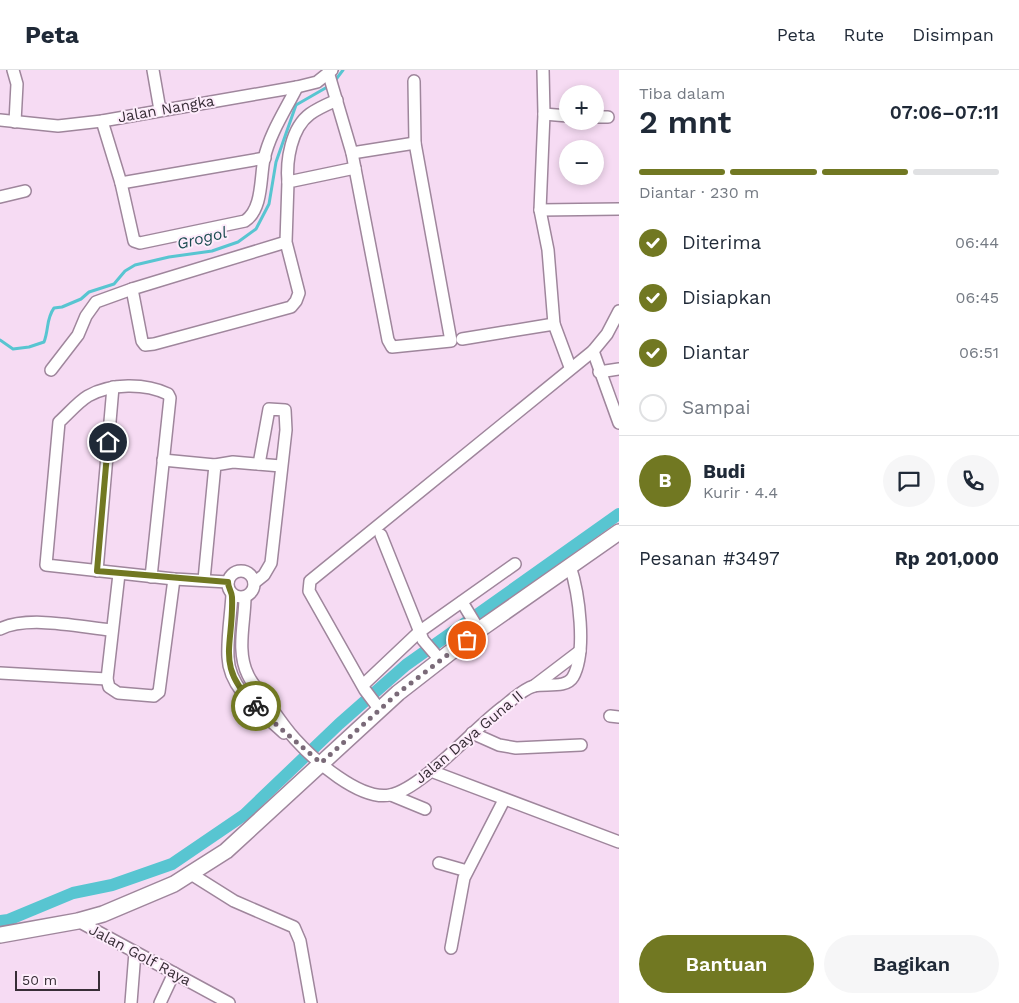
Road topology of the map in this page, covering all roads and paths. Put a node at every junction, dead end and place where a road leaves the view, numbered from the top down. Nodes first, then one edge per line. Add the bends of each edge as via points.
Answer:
1 (13, 70) edge
2 (153, 70) edge
3 (543, 70) edge
4 (414, 81) dead end
5 (333, 83) edge
6 (297, 87) junction
7 (160, 110) junction
8 (544, 114) junction
9 (559, 115) edge
10 (604, 117) edge
11 (608, 117) dead end
12 (0, 120) edge
13 (102, 121) junction
14 (15, 122) junction
15 (415, 143) junction
16 (352, 153) junction
17 (265, 158) junction
18 (355, 168) junction
19 (288, 182) junction
20 (121, 184) junction
21 (25, 191) dead end
22 (0, 196) edge
23 (619, 209) edge
24 (540, 210) junction
25 (286, 242) junction
26 (132, 289) junction
27 (619, 311) edge
28 (554, 324) junction
29 (462, 340) dead end
30 (593, 351) junction
31 (570, 367) junction
32 (51, 370) dead end
33 (619, 370) edge
34 (599, 372) junction
35 (113, 387) junction
36 (619, 423) edge
37 (163, 460) junction
38 (258, 464) junction
39 (215, 465) junction
40 (281, 466) junction
41 (619, 532) edge
42 (381, 535) dead end
43 (516, 564) dead end
44 (570, 566) junction
45 (97, 571) junction
46 (119, 574) junction
47 (151, 577) junction
48 (174, 579) junction
49 (204, 580) junction
50 (228, 582) junction
51 (254, 583) junction
52 (232, 594) junction
53 (246, 597) junction
54 (465, 605) junction
55 (477, 626) junction
56 (0, 629) edge
57 (111, 630) junction
58 (421, 636) junction
59 (580, 651) junction
60 (438, 658) junction
61 (0, 673) edge
62 (248, 675) junction
63 (107, 679) junction
64 (234, 681) junction
65 (534, 686) junction
66 (364, 687) junction
67 (378, 705) junction
68 (472, 733) junction
69 (300, 744) junction
70 (581, 745) dead end
71 (318, 760) junction
72 (431, 771) junction
73 (391, 795) junction
74 (504, 800) junction
75 (425, 809) dead end
76 (619, 842) edge
77 (439, 864) dead end
78 (467, 871) junction
79 (191, 874) junction
80 (78, 921) junction
81 (0, 936) edge
82 (451, 948) dead end
83 (135, 952) junction
84 (174, 973) junction
85 (131, 1003) edge
86 (160, 1003) edge
87 (229, 1003) edge
88 (311, 1003) edge

1 - 14 street via 17,84
2 - 7 street
3 - 8 street
4 - 15 street
5 - 6 street, Jalan Nangka via 317,82
5 - 16 street
5 - 19 street via 299,125 287,170
6 - 7 street, Jalan Nangka
6 - 17 street via 279,118
7 - 13 street, Jalan Nangka
8 - 9 street
8 - 24 street
10 - 11 street
12 - 14 street, Jalan Nangka
13 - 14 street, Jalan Nangka via 58,126
13 - 20 street
15 - 16 street
15 - 18 street via 451,341 392,347 388,340
16 - 18 street
17 - 20 street
17 - 20 street via 251,217 200,232 140,243 134,241
18 - 19 street
19 - 25 street
21 - 22 street
23 - 24 street
24 - 28 street via 548,250
25 - 26 street
25 - 26 street via 299,294 291,307 145,345
26 - 32 street via 96,302 78,335
27 - 30 street
28 - 29 street
28 - 31 street
30 - 31 street
30 - 34 street
31 - 66 street via 308,585
33 - 34 street
34 - 36 street
35 - 37 street via 156,388 168,394
35 - 45 street
35 - 45 street via 88,396 59,422 46,565
37 - 39 street
37 - 47 street
38 - 39 street via 233,462
38 - 40 street
38 - 40 street via 269,409 285,410
39 - 49 street
40 - 51 street via 271,563
41 - 44 street
42 - 58 street
43 - 54 street
44 - 55 street
44 - 59 street, Jalan Daya Guna II via 575,580
45 - 46 street
46 - 47 street
46 - 57 street
47 - 48 street
48 - 49 street
48 - 63 street via 159,692 154,696 118,693 109,687
49 - 50 street
50 - 51 street via 233,574 241,571 250,575
50 - 52 street
51 - 53 street
52 - 53 street
52 - 64 street via 228,658
53 - 62 street via 241,652
54 - 55 street
54 - 58 street
55 - 60 street
56 - 57 street via 27,622
57 - 63 street
58 - 60 street
58 - 66 street
59 - 65 street
59 - 65 street, Jalan Daya Guna II via 578,666 568,683
60 - 67 street
61 - 63 street
62 - 64 street
62 - 69 street
64 - 69 street via 244,695
65 - 68 street, Jalan Daya Guna II
66 - 67 street
67 - 71 street
68 - 70 street via 499,745 516,748
68 - 72 street, Jalan Daya Guna II
69 - 71 street
71 - 73 street via 359,790 381,796
71 - 79 street via 226,852
72 - 73 street, Jalan Daya Guna II
72 - 74 street
73 - 75 street
74 - 76 street
74 - 78 street
77 - 78 street
78 - 82 street
79 - 80 street via 146,898
79 - 88 street via 234,902 294,927 300,941
80 - 81 street
80 - 83 street, Jalan Golf Raya
83 - 84 street, Jalan Golf Raya
83 - 85 street
84 - 86 street
84 - 87 street, Jalan Golf Raya

